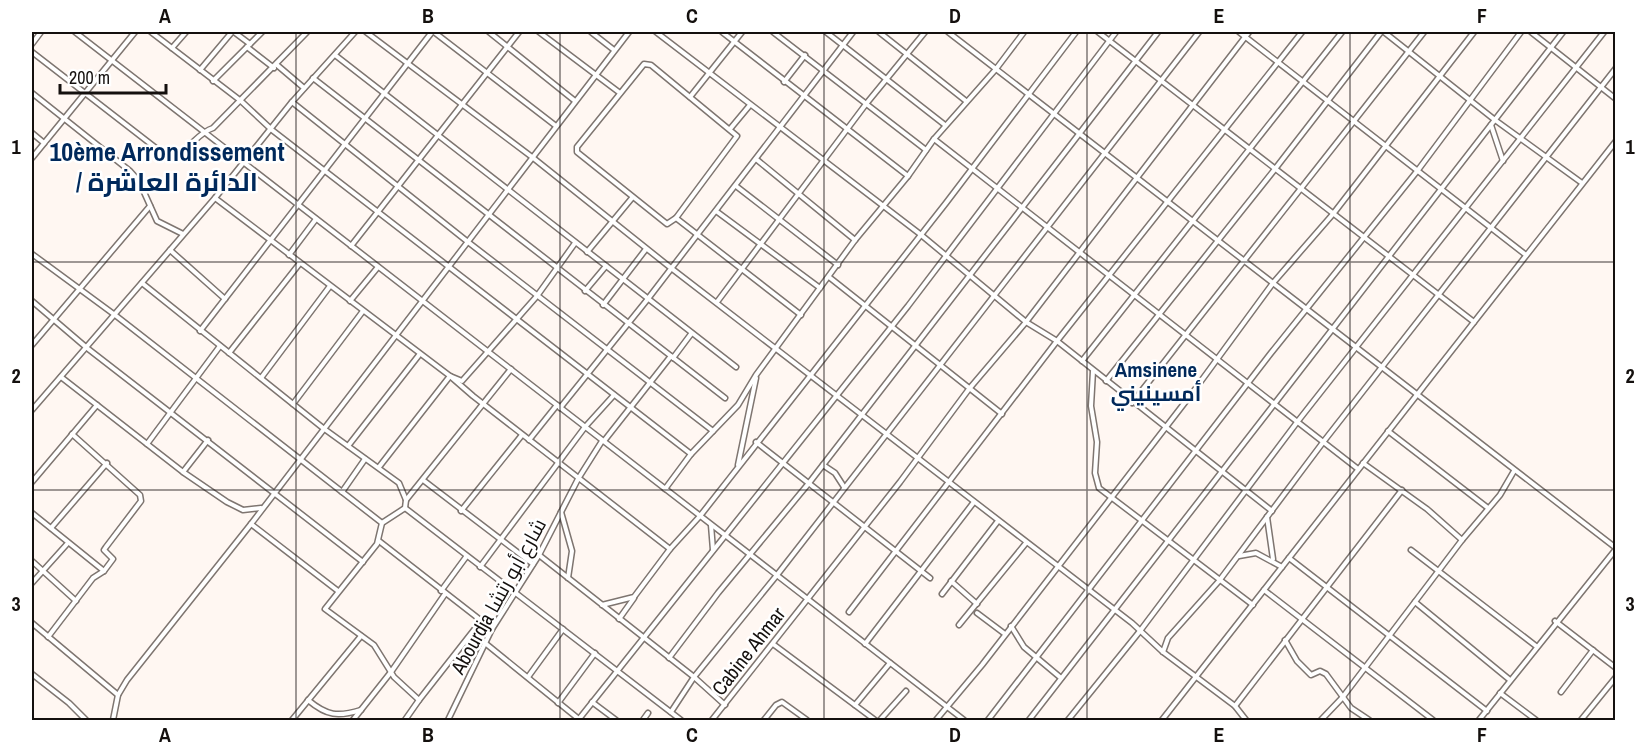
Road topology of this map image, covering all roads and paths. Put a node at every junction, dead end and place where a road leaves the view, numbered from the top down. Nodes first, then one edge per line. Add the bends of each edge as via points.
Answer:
1 (41, 32) edge
2 (75, 32) edge
3 (135, 32) edge
4 (151, 32) edge
5 (186, 32) edge
6 (233, 32) edge
7 (262, 32) edge
8 (307, 32) edge
9 (355, 32) edge
10 (366, 32) edge
11 (433, 32) edge
12 (489, 32) edge
13 (519, 32) edge
14 (539, 32) edge
15 (591, 32) edge
16 (628, 32) edge
17 (656, 32) edge
18 (722, 32) edge
19 (742, 32) edge
20 (773, 32) edge
21 (826, 32) edge
22 (853, 32) edge
23 (879, 32) edge
24 (925, 32) edge
25 (948, 32) edge
26 (1022, 32) edge
27 (1076, 32) edge
28 (1098, 32) edge
29 (1116, 32) edge
30 (1158, 32) edge
31 (1199, 32) edge
32 (1239, 32) edge
33 (1249, 32) edge
34 (1302, 32) edge
35 (1342, 32) edge
36 (1383, 32) edge
37 (1424, 32) edge
38 (1474, 32) edge
39 (1521, 32) edge
40 (1531, 32) edge
41 (1563, 32) edge
42 (1604, 32) edge
43 (1245, 37) junction
44 (1109, 40) junction
45 (734, 41) junction
46 (32, 44) edge
47 (843, 44) junction
48 (248, 45) junction
49 (508, 47) junction
50 (172, 48) junction
51 (1551, 48) junction
52 (614, 50) junction
53 (1410, 50) junction
54 (32, 52) edge
55 (335, 55) junction
56 (805, 55) junction
57 (908, 55) junction
58 (111, 60) junction
59 (1135, 61) junction
60 (1280, 61) junction
61 (407, 63) junction
62 (276, 66) junction
63 (1576, 68) junction
64 (1616, 68) edge
65 (996, 69) junction
66 (200, 70) junction
67 (822, 70) junction
68 (487, 73) junction
69 (708, 73) junction
70 (595, 74) junction
71 (1440, 75) junction
72 (313, 78) junction
73 (1162, 79) junction
74 (888, 80) junction
75 (1304, 80) junction
76 (213, 81) junction
77 (784, 82) junction
78 (304, 88) junction
79 (1601, 88) junction
80 (32, 93) edge
81 (85, 93) junction
82 (620, 93) junction
83 (1027, 93) junction
84 (384, 94) junction
85 (802, 94) junction
86 (690, 97) junction
87 (1616, 99) edge
88 (1471, 100) junction
89 (241, 101) junction
90 (575, 101) junction
91 (966, 101) junction
92 (1329, 101) junction
93 (292, 102) junction
94 (1193, 103) junction
95 (866, 104) junction
96 (463, 105) junction
97 (750, 105) junction
98 (1053, 114) junction
99 (64, 118) junction
100 (364, 118) junction
101 (1496, 120) junction
102 (1354, 122) junction
103 (945, 125) junction
104 (1491, 125) junction
105 (556, 126) junction
106 (780, 128) junction
107 (730, 129) junction
108 (272, 130) junction
109 (1224, 130) junction
110 (203, 131) junction
111 (848, 131) junction
112 (32, 133) edge
113 (1077, 134) junction
114 (438, 136) junction
115 (1522, 138) junction
116 (933, 139) junction
117 (1616, 141) edge
118 (44, 143) junction
119 (346, 143) junction
120 (1385, 146) junction
121 (1248, 149) junction
122 (926, 150) junction
123 (1103, 154) junction
124 (1546, 156) junction
125 (532, 157) junction
126 (32, 158) edge
127 (756, 159) junction
128 (420, 160) junction
129 (824, 162) junction
130 (1504, 162) junction
131 (244, 163) junction
132 (972, 169) junction
133 (1275, 169) junction
134 (324, 170) junction
135 (1418, 170) junction
136 (908, 176) junction
137 (1135, 178) junction
138 (1582, 183) junction
139 (400, 186) junction
140 (736, 186) junction
141 (997, 188) junction
142 (1442, 188) junction
143 (1300, 189) junction
144 (508, 190) junction
145 (800, 196) junction
146 (215, 198) junction
147 (632, 198) junction
148 (1167, 202) junction
149 (150, 205) junction
150 (298, 205) junction
151 (883, 207) junction
152 (1022, 207) junction
153 (1468, 209) junction
154 (378, 211) junction
155 (716, 212) junction
156 (1332, 214) junction
157 (488, 216) junction
158 (676, 218) junction
159 (316, 219) junction
160 (780, 221) junction
161 (1192, 221) junction
162 (613, 222) junction
163 (1048, 228) junction
164 (1492, 228) junction
165 (183, 234) junction
166 (920, 234) junction
167 (697, 236) junction
168 (1364, 237) junction
169 (855, 240) junction
170 (1216, 240) junction
171 (272, 241) junction
172 (468, 242) junction
173 (575, 243) junction
174 (351, 246) junction
175 (761, 246) junction
176 (646, 249) junction
177 (170, 250) junction
178 (587, 252) junction
179 (1079, 252) junction
180 (32, 254) edge
181 (289, 255) junction
182 (945, 255) junction
183 (1526, 255) junction
184 (1388, 257) junction
185 (1243, 260) junction
186 (300, 263) junction
187 (837, 264) junction
188 (449, 265) junction
189 (606, 266) junction
190 (378, 267) junction
191 (557, 268) junction
192 (671, 268) junction
193 (741, 270) junction
194 (969, 275) junction
195 (1110, 275) junction
196 (1413, 276) junction
197 (829, 277) junction
198 (622, 279) junction
199 (141, 283) junction
200 (1273, 283) junction
201 (330, 286) junction
202 (820, 288) junction
203 (78, 289) junction
204 (585, 291) junction
205 (1135, 294) junction
206 (1439, 295) junction
207 (537, 296) junction
208 (994, 296) junction
209 (225, 299) junction
210 (422, 300) junction
211 (647, 300) junction
212 (350, 301) junction
213 (32, 302) edge
214 (717, 302) junction
215 (603, 305) junction
216 (863, 306) junction
217 (1306, 309) junction
218 (363, 311) junction
219 (1159, 313) junction
220 (115, 315) junction
221 (801, 315) junction
222 (517, 318) junction
223 (53, 320) junction
224 (1026, 322) junction
225 (1474, 322) junction
226 (628, 324) junction
227 (891, 327) junction
228 (200, 330) junction
229 (1332, 330) junction
230 (1185, 333) junction
231 (691, 334) junction
232 (395, 336) junction
233 (1057, 341) junction
234 (32, 345) edge
235 (915, 345) junction
236 (220, 346) junction
237 (776, 347) junction
238 (87, 348) junction
239 (607, 349) junction
240 (1357, 350) junction
241 (229, 353) junction
242 (489, 353) junction
243 (419, 355) junction
244 (672, 357) junction
245 (1218, 358) junction
246 (1082, 361) junction
247 (940, 365) junction
248 (736, 367) dead end
249 (511, 369) junction
250 (1383, 369) junction
251 (1093, 370) junction
252 (810, 374) junction
253 (587, 375) junction
254 (756, 375) junction
255 (450, 376) junction
256 (61, 377) junction
257 (196, 378) junction
258 (261, 378) junction
259 (1106, 381) junction
260 (1248, 382) junction
261 (652, 383) junction
262 (969, 389) junction
263 (836, 394) junction
264 (614, 395) junction
265 (1416, 395) junction
266 (725, 398) dead end
267 (1274, 402) junction
268 (1132, 403) junction
269 (293, 404) junction
270 (97, 405) junction
271 (483, 405) junction
272 (559, 406) junction
273 (631, 408) junction
274 (32, 410) edge
275 (171, 412) junction
276 (862, 414) junction
277 (1002, 414) junction
278 (1298, 421) junction
279 (1166, 426) junction
280 (585, 427) junction
281 (323, 428) junction
282 (713, 431) junction
283 (1388, 431) junction
284 (886, 433) junction
285 (72, 435) junction
286 (522, 435) junction
287 (208, 440) junction
288 (529, 440) junction
289 (603, 441) junction
290 (1324, 441) junction
291 (756, 442) junction
292 (147, 444) junction
293 (348, 446) junction
294 (1196, 451) junction
295 (691, 454) junction
296 (917, 456) junction
297 (299, 459) junction
298 (365, 459) junction
299 (107, 463) junction
300 (559, 463) junction
301 (1363, 463) junction
302 (783, 464) junction
303 (823, 465) junction
304 (379, 467) junction
305 (1358, 469) junction
306 (736, 470) junction
307 (1221, 471) junction
308 (1514, 471) junction
309 (183, 472) junction
310 (578, 479) junction
311 (423, 480) junction
312 (950, 481) junction
313 (32, 482) edge
314 (809, 483) junction
315 (844, 487) junction
316 (665, 489) junction
317 (1402, 490) junction
318 (275, 491) junction
319 (1246, 491) junction
320 (342, 492) junction
321 (1111, 497) junction
322 (406, 500) junction
323 (833, 501) junction
324 (974, 502) junction
325 (979, 506) junction
326 (263, 507) junction
327 (405, 508) junction
328 (1488, 508) junction
329 (1272, 510) junction
330 (461, 511) junction
331 (561, 512) junction
332 (32, 513) edge
333 (700, 516) junction
334 (1267, 517) junction
335 (1142, 520) junction
336 (998, 521) junction
337 (382, 522) junction
338 (251, 524) junction
339 (711, 525) junction
340 (51, 528) junction
341 (864, 528) junction
342 (726, 536) junction
343 (500, 540) junction
344 (1167, 540) junction
345 (1462, 540) junction
346 (379, 541) junction
347 (1026, 543) junction
348 (67, 544) junction
349 (1616, 548) edge
350 (670, 549) junction
351 (713, 550) junction
352 (897, 550) junction
353 (1411, 550) dead end
354 (539, 555) junction
355 (750, 555) junction
356 (1238, 556) junction
357 (466, 557) junction
358 (1289, 558) junction
359 (1193, 559) junction
360 (1273, 560) junction
361 (32, 561) edge
362 (363, 562) junction
363 (533, 564) junction
364 (480, 567) junction
365 (1282, 567) junction
366 (1057, 568) junction
367 (104, 571) junction
368 (923, 571) junction
369 (43, 572) junction
370 (1438, 572) junction
371 (777, 575) junction
372 (568, 578) junction
373 (930, 578) dead end
374 (951, 581) junction
375 (1219, 581) junction
376 (32, 583) edge
377 (1326, 588) junction
378 (1264, 590) junction
379 (339, 591) junction
380 (1089, 591) junction
381 (443, 592) junction
382 (514, 592) junction
383 (942, 594) dead end
384 (634, 597) junction
385 (807, 599) junction
386 (76, 601) junction
387 (1415, 602) junction
388 (977, 604) junction
389 (1252, 605) junction
390 (601, 606) junction
391 (1115, 611) junction
392 (849, 612) dead end
393 (977, 613) dead end
394 (619, 619) junction
395 (1302, 619) junction
396 (481, 621) junction
397 (1555, 621) junction
398 (32, 623) edge
399 (959, 625) dead end
400 (1011, 626) junction
401 (563, 628) junction
402 (492, 629) junction
403 (1140, 631) junction
404 (1005, 634) junction
405 (1389, 634) junction
406 (361, 636) junction
407 (48, 637) junction
408 (644, 639) junction
409 (1285, 640) junction
410 (485, 643) junction
411 (773, 644) junction
412 (865, 644) junction
413 (1536, 646) junction
414 (1593, 650) junction
415 (1163, 651) junction
416 (595, 653) junction
417 (1037, 656) junction
418 (669, 658) junction
419 (890, 663) junction
420 (1365, 666) junction
421 (1616, 668) edge
422 (616, 670) junction
423 (391, 672) junction
424 (32, 674) edge
425 (1616, 676) edge
426 (528, 677) junction
427 (694, 677) junction
428 (1196, 677) junction
429 (1061, 678) junction
430 (1510, 680) junction
431 (906, 691) dead end
432 (1561, 692) dead end
433 (1500, 693) junction
434 (118, 695) junction
435 (1342, 698) junction
436 (308, 700) junction
437 (419, 700) junction
438 (592, 702) junction
439 (558, 703) junction
440 (724, 705) junction
441 (855, 705) junction
442 (1235, 706) junction
443 (947, 707) junction
444 (362, 709) junction
445 (1487, 711) junction
446 (671, 712) junction
447 (648, 713) dead end
448 (86, 720) edge
449 (113, 720) edge
450 (292, 720) edge
451 (353, 720) edge
452 (405, 720) edge
453 (448, 720) edge
454 (580, 720) edge
455 (616, 720) edge
456 (643, 720) edge
457 (681, 720) edge
458 (712, 720) edge
459 (764, 720) edge
460 (807, 720) edge
461 (875, 720) edge
462 (880, 720) edge
463 (936, 720) edge
464 (964, 720) edge
465 (988, 720) edge
466 (1029, 720) edge
467 (1068, 720) edge
468 (1162, 720) edge
469 (1246, 720) edge
470 (1321, 720) edge
471 (1369, 720) edge
472 (1433, 720) edge
473 (1479, 720) edge
474 (1536, 720) edge
475 (1581, 720) edge

1 - 46 street
2 - 58 street
3 - 58 street
4 - 50 street
5 - 50 street
6 - 48 street
6 - 66 street
7 - 48 street
8 - 62 street
9 - 55 street
10 - 61 street
11 - 61 street
11 - 68 street
12 - 49 street
13 - 49 street
14 - 70 street
15 - 52 street
16 - 52 street
17 - 69 street
18 - 45 street
19 - 45 street
20 - 56 street
21 - 47 street
22 - 47 street
23 - 57 street
24 - 57 street
25 - 65 street
26 - 65 street
27 - 83 street
28 - 44 street
29 - 44 street
30 - 59 street
31 - 73 street
32 - 43 street
33 - 43 street, Cabine Ahmar
34 - 60 street
35 - 75 street
36 - 53 street
36 - 92 street
37 - 53 street
38 - 71 street
39 - 88 street
40 - 51 street
41 - 51 street
42 - 63 street
43 - 60 street
43 - 94 street, Cabine Ahmar
44 - 59 street
44 - 98 street
45 - 69 street
45 - 77 street
47 - 67 street
47 - 74 street
48 - 62 street
48 - 76 street
49 - 68 street
49 - 90 street
50 - 66 street
51 - 63 street
51 - 101 street
52 - 70 street
53 - 71 street
53 - 102 street
54 - 81 street
55 - 72 street
55 - 84 street
56 - 67 street
56 - 77 street
57 - 74 street
57 - 91 street
58 - 81 street
58 - 110 street
59 - 73 street
59 - 113 street
60 - 75 street
60 - 109 street
61 - 84 street
61 - 96 street
62 - 78 street
62 - 89 street
63 - 79 street
63 - 115 street
64 - 79 street
65 - 83 street
65 - 91 street
66 - 76 street
67 - 85 street
67 - 95 street
68 - 96 street
68 - 105 street
69 - 86 street
69 - 97 street
70 - 82 street
70 - 90 street
71 - 88 street
71 - 120 street
72 - 78 street
72 - 100 street
73 - 94 street
73 - 123 street
74 - 95 street
74 - 103 street
75 - 92 street
75 - 121 street
76 - 89 street
77 - 85 street
78 - 93 street
79 - 87 street
79 - 124 street
80 - 99 street
81 - 99 street
81 - 110 street via 168,156 186,151
82 - 86 street via 647,64
82 - 147 street via 577,152
83 - 98 street
83 - 132 street
84 - 100 street
84 - 114 street
85 - 106 street
85 - 111 street
86 - 107 street
88 - 101 street
88 - 135 street
89 - 108 street
89 - 110 street via 213,128
90 - 105 street
91 - 103 street
92 - 102 street
92 - 133 street
93 - 108 street
93 - 119 street
94 - 109 street
94 - 137 street, Cabine Ahmar
95 - 111 street
95 - 122 street
96 - 114 street
96 - 125 street
97 - 106 street
97 - 107 street
98 - 113 street
98 - 141 street
99 - 118 street
99 - 149 street via 130,171
100 - 119 street
100 - 128 street
101 - 104 street
101 - 115 street
102 - 120 street
102 - 143 street
103 - 116 street
104 - 130 street
104 - 142 street
105 - 125 street
106 - 127 street
106 - 129 street
107 - 158 street via 736,133 736,139
108 - 131 street
108 - 134 street
109 - 121 street
109 - 148 street
110 - 131 street
111 - 129 street
111 - 136 street
112 - 118 street
113 - 123 street
113 - 152 street
114 - 128 street
114 - 144 street
115 - 124 street
115 - 130 street
116 - 122 street
116 - 132 street
117 - 138 street
118 - 126 street
119 - 134 street
119 - 139 street
120 - 135 street
120 - 156 street
121 - 133 street
121 - 161 street
122 - 136 street
123 - 137 street
123 - 163 street
124 - 138 street
124 - 164 street
125 - 144 street
125 - 162 street
127 - 140 street
127 - 145 street
128 - 139 street
128 - 157 street
129 - 145 street
129 - 151 street
130 - 153 street
131 - 146 street
131 - 150 street
132 - 141 street
132 - 166 street
133 - 143 street
133 - 170 street
134 - 150 street
134 - 154 street
135 - 142 street
135 - 168 street
136 - 151 street
137 - 148 street
137 - 179 street, Cabine Ahmar
138 - 183 street
139 - 154 street
139 - 172 street
140 - 155 street
140 - 160 street
141 - 152 street
141 - 182 street
142 - 153 street
142 - 184 street
143 - 156 street
143 - 185 street
144 - 157 street
144 - 173 street
145 - 160 street
145 - 169 street
146 - 165 street
146 - 171 street
147 - 158 street via 663,223
147 - 162 street
148 - 161 street
148 - 195 street
149 - 165 street via 157,221
149 - 203 street
150 - 159 street
150 - 171 street
151 - 166 street
151 - 169 street
152 - 163 street
152 - 194 street
153 - 164 street
153 - 196 street
154 - 174 street
154 - 188 street
155 - 167 street
155 - 175 street
156 - 168 street
156 - 200 street
157 - 172 street
157 - 191 street
158 - 167 street
159 - 174 street
159 - 181 street
160 - 175 street
160 - 187 street
161 - 170 street
161 - 205 street
162 - 176 street
162 - 178 street
163 - 179 street
163 - 208 street
164 - 183 street
164 - 206 street
165 - 177 street
166 - 182 street
166 - 216 street
167 - 192 street
167 - 193 street
168 - 184 street
168 - 217 street
169 - 187 street
170 - 185 street
170 - 219 street
171 - 181 street
171 - 209 street
172 - 188 street
172 - 207 street
173 - 178 street
173 - 191 street
174 - 190 street
175 - 193 street
175 - 202 street
176 - 192 street
176 - 198 street
177 - 199 street
177 - 209 street
178 - 189 street
179 - 195 street
179 - 224 street, Cabine Ahmar
180 - 203 street
181 - 186 street
182 - 194 street
182 - 227 street
183 - 225 street
184 - 196 street
184 - 229 street
185 - 200 street
185 - 230 street
186 - 201 street
186 - 241 street
187 - 197 street
188 - 210 street
188 - 222 street
189 - 198 street
189 - 204 street
190 - 210 street
190 - 212 street
191 - 204 street
191 - 207 street
192 - 211 street
192 - 214 street
193 - 214 street
193 - 221 street
194 - 208 street
194 - 235 street
195 - 205 street
195 - 233 street
196 - 206 street
196 - 240 street
197 - 202 street
197 - 216 street
198 - 211 street
198 - 215 street
199 - 220 street
199 - 228 street
200 - 217 street
200 - 245 street
201 - 212 street
201 - 258 street
202 - 221 street
203 - 220 street
203 - 223 street
204 - 215 street
205 - 219 street
205 - 246 street
206 - 225 street
206 - 250 street
207 - 222 street
207 - 239 street
208 - 224 street
208 - 247 street
209 - 228 street
210 - 232 street
210 - 242 street
211 - 226 street
211 - 231 street
212 - 218 street
213 - 223 street
214 - 237 street
215 - 226 street
216 - 227 street
216 - 252 street
217 - 229 street
217 - 260 street
218 - 232 street
218 - 269 street
219 - 230 street
219 - 259 street
220 - 238 street
220 - 257 street
221 - 237 street
222 - 242 street
222 - 253 street
223 - 234 street
223 - 238 street
224 - 233 street
224 - 262 street, Cabine Ahmar
225 - 265 street
226 - 239 street
226 - 244 street
227 - 235 street
227 - 263 street
228 - 236 street
229 - 240 street
229 - 267 street
230 - 245 street
230 - 268 street
231 - 244 street, Abourdja شارع أبو رتشا
231 - 248 street
232 - 243 street
232 - 281 street
233 - 246 street
233 - 277 street
235 - 247 street
235 - 276 street
236 - 241 street
236 - 257 street
237 - 252 street
237 - 254 street
238 - 256 street
238 - 275 street
239 - 253 street
239 - 261 street
240 - 250 street
240 - 278 street
241 - 258 street
242 - 249 street
242 - 255 street via 462,381
243 - 255 street
243 - 293 street
244 - 261 street, Abourdja شارع أبو رتشا
244 - 266 street
245 - 260 street
245 - 279 street
246 - 251 street
247 - 262 street
247 - 284 street
249 - 271 street
249 - 272 street
250 - 265 street
250 - 290 street
251 - 259 street
251 - 321 street via 1095,473 1100,488
252 - 263 street
252 - 291 street
253 - 264 street
253 - 272 street
254 - 282 street via 738,405
254 - 306 street
255 - 271 street
255 - 304 street
256 - 270 street
256 - 274 street
257 - 275 street
257 - 297 street
258 - 269 street
259 - 268 street
260 - 267 street
260 - 294 street
261 - 273 street, Abourdja شارع أبو رتشا
261 - 282 street
262 - 277 street
262 - 296 street, Cabine Ahmar
263 - 276 street
263 - 302 street
264 - 273 street
264 - 280 street
265 - 283 street
265 - 308 street
267 - 278 street
267 - 307 street
268 - 279 street
269 - 281 street
270 - 285 street
270 - 292 street
271 - 286 street
271 - 311 street
272 - 280 street
272 - 288 street
273 - 289 street, Abourdja شارع أبو رتشا
273 - 295 street
275 - 287 street
275 - 292 street
276 - 284 street
276 - 303 street
277 - 312 street
278 - 290 street
278 - 319 street
279 - 294 street
279 - 321 street
280 - 289 street
280 - 300 street
281 - 293 street
281 - 297 street
282 - 295 street
283 - 301 street
283 - 328 street
284 - 296 street
284 - 315 street
285 - 299 street
285 - 313 street
286 - 288 street
286 - 330 street
287 - 309 street
287 - 318 street
288 - 300 street
289 - 310 street, Abourdja شارع أبو رتشا
289 - 316 street
290 - 305 street
290 - 329 street
291 - 302 street
291 - 306 street
292 - 309 street
293 - 298 street
294 - 307 street
294 - 335 street
295 - 316 street
296 - 312 street
296 - 341 street, Cabine Ahmar
297 - 318 street
297 - 320 street
298 - 304 street
298 - 320 street
299 - 340 street
299 - 367 street via 140,495 141,501 104,550 113,560
300 - 310 street
300 - 343 street
301 - 305 street
301 - 317 street
302 - 314 street
302 - 342 street
303 - 314 street
303 - 315 street via 835,473
304 - 322 street via 399,483
305 - 358 street
306 - 333 street
307 - 319 street
307 - 344 street
308 - 328 street
308 - 349 street
309 - 326 street via 239,509
310 - 331 street, Abourdja شارع أبو رتشا
310 - 350 street
311 - 322 street
311 - 330 street
312 - 324 street
312 - 325 street
312 - 352 street
314 - 323 street
314 - 355 street
315 - 323 street
316 - 333 street
317 - 345 street
317 - 377 street
318 - 326 street
318 - 362 street
319 - 329 street
319 - 359 street
320 - 337 street
321 - 335 street
321 - 366 street
322 - 327 street
323 - 341 street
323 - 371 street
324 - 325 street
324 - 368 street
325 - 336 street
326 - 338 street
327 - 337 street
327 - 357 street
328 - 345 street
329 - 334 street
330 - 343 street
331 - 354 street, Abourdja شارع أبو رتشا
331 - 372 street via 572,550
332 - 340 street
333 - 339 street
333 - 350 street
334 - 356 street
334 - 360 street
335 - 344 street
335 - 380 street
336 - 347 street
336 - 374 street
337 - 346 street
338 - 379 street
338 - 434 street
339 - 342 street
339 - 351 street
340 - 348 street
341 - 352 street
341 - 385 street, Cabine Ahmar
342 - 351 street
342 - 355 street
343 - 363 street
343 - 364 street
344 - 359 street
344 - 391 street
345 - 370 street
346 - 362 street
346 - 381 street
347 - 366 street
347 - 388 street
348 - 367 street
348 - 369 street
349 - 397 street
350 - 384 street
351 - 408 street
352 - 368 street
352 - 392 street
353 - 370 street
354 - 363 street, Abourdja شارع أبو رتشا
354 - 372 street
355 - 371 street
355 - 418 street
356 - 360 street via 1256,553
356 - 375 street
357 - 364 street
357 - 381 street
358 - 365 street
358 - 377 street
359 - 375 street
359 - 403 street
360 - 365 street
361 - 369 street
362 - 379 street
363 - 382 street, Abourdja شارع أبو رتشا
364 - 382 street
365 - 378 street
366 - 380 street
366 - 400 street
367 - 386 street via 93,578
368 - 373 street
368 - 412 street
369 - 376 street
369 - 386 street
370 - 387 street
370 - 413 street
371 - 385 street
371 - 427 street
372 - 390 street
374 - 383 street
374 - 388 street
375 - 389 street
375 - 415 street via 1168,638
377 - 395 street
377 - 405 street
378 - 389 street
378 - 395 street
379 - 406 street via 327,605 327,612
380 - 391 street
380 - 417 street
381 - 396 street
381 - 423 street
382 - 401 street
382 - 402 street, Abourdja شارع أبو رتشا
384 - 390 street
384 - 394 street
385 - 411 street, Cabine Ahmar
385 - 412 street
386 - 407 street
387 - 405 street
387 - 430 street
388 - 399 street
389 - 428 street
390 - 394 street
391 - 403 street
391 - 429 street
393 - 404 street
394 - 408 street
395 - 409 street
395 - 420 street
396 - 402 street
396 - 437 street
397 - 413 street
397 - 414 street
398 - 407 street
400 - 404 street
400 - 417 street via 1024,647
401 - 416 street
401 - 426 street
402 - 410 street, Abourdja شارع أبو رتشا
403 - 415 street
403 - 467 street
404 - 443 street
405 - 420 street
405 - 445 street
406 - 423 street via 378,651
406 - 436 street
407 - 434 street
408 - 418 street
408 - 422 street
409 - 435 street via 1297,661 1311,675 1320,671 1326,674
409 - 442 street
410 - 426 street
410 - 453 street, Abourdja شارع أبو رتشا
411 - 440 street, Cabine Ahmar
411 - 441 street
412 - 419 street
413 - 430 street
414 - 421 street
414 - 432 street
415 - 428 street
416 - 422 street
416 - 439 street
417 - 429 street
417 - 465 street
418 - 427 street
419 - 441 street
419 - 443 street
420 - 435 street
420 - 472 street
422 - 438 street
422 - 446 street
423 - 437 street
423 - 444 street
424 - 448 street
425 - 475 street
426 - 439 street
427 - 440 street
427 - 446 street
428 - 442 street
428 - 468 street
429 - 466 street
430 - 433 street
431 - 462 street
433 - 445 street
433 - 474 street
434 - 449 street
435 - 470 street
435 - 471 street
436 - 444 street via 322,712 335,716
436 - 450 street
437 - 452 street
438 - 454 street
438 - 455 street
439 - 454 street
440 - 458 street, Cabine Ahmar
441 - 461 street
442 - 469 street
443 - 463 street
443 - 464 street
444 - 451 street
445 - 473 street
446 - 457 street
447 - 456 street
459 - 460 street via 782,702

